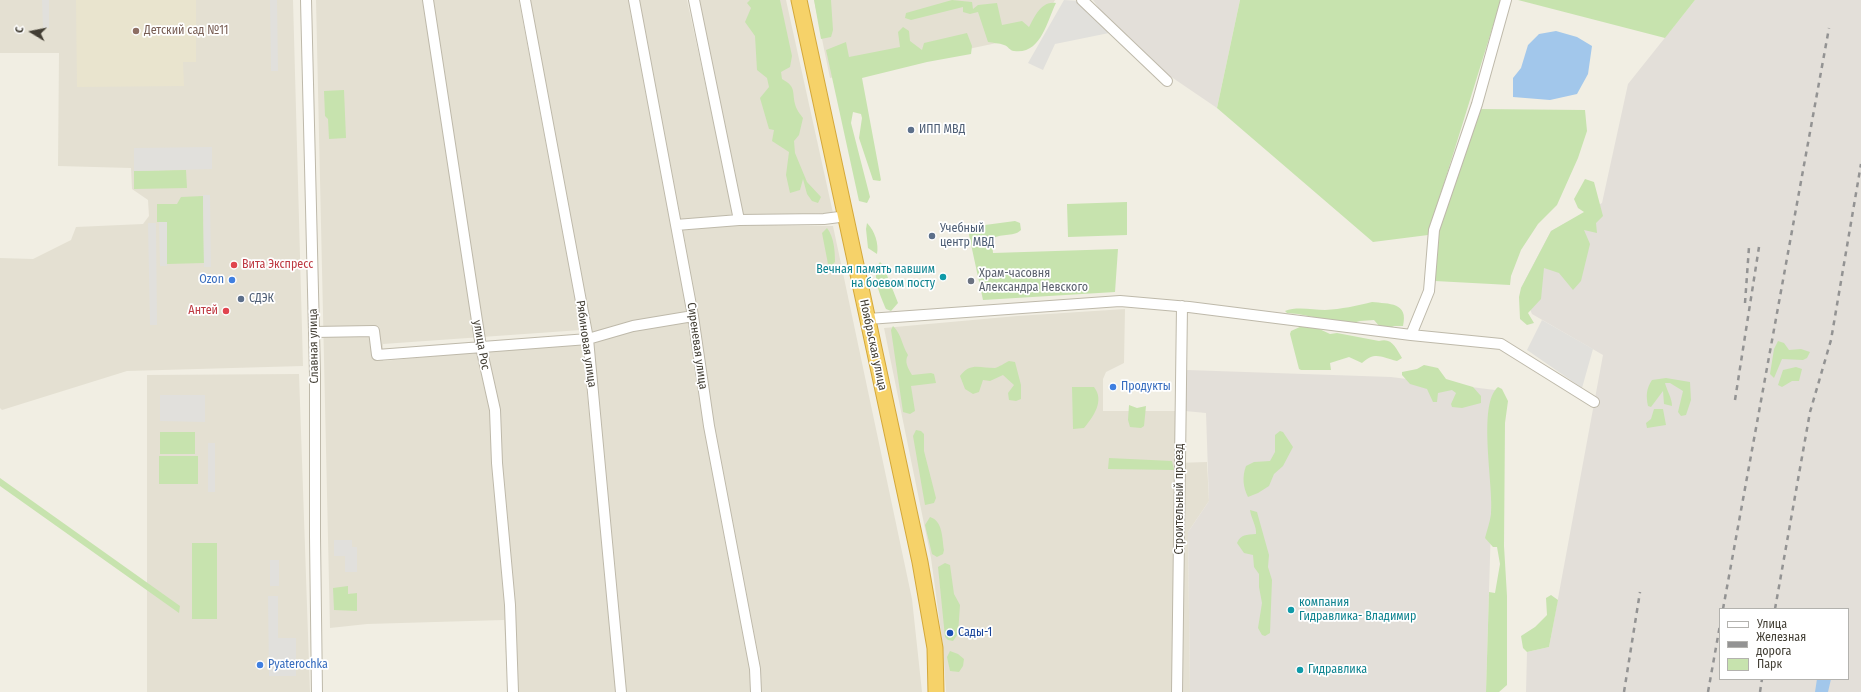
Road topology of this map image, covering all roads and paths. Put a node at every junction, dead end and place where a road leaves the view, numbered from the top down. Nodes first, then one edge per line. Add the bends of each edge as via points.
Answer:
1 (306, 0) edge
2 (428, 0) edge
3 (525, 0) edge
4 (634, 0) edge
5 (694, 0) edge
6 (799, 0) edge
7 (1082, 0) edge
8 (1506, 0) edge
9 (1167, 81) dead end
10 (847, 216) junction
11 (739, 220) junction
12 (676, 225) junction
13 (1182, 306) junction
14 (693, 316) junction
15 (868, 319) junction
16 (314, 332) junction
17 (1411, 335) junction
18 (588, 338) junction
19 (481, 347) junction
20 (1594, 402) dead end
21 (317, 692) edge
22 (513, 692) edge
23 (621, 692) edge
24 (756, 692) edge
25 (936, 692) edge
26 (1177, 692) edge

1 - 16 street, Славная улица
2 - 19 street, улица Рос
3 - 18 street, Рябиновая улица
4 - 12 street, Сиреневая улица
5 - 11 street
6 - 10 highway, Ноябрьская улица
7 - 9 street
8 - 17 street via 1477,104 1434,230 1428,291
10 - 11 street via 824,219
10 - 15 highway, Ноябрьская улица
11 - 12 street
12 - 14 street, Сиреневая улица
13 - 15 street via 1120,301
13 - 17 street
13 - 26 street, Строительный проезд
14 - 18 street via 633,326
14 - 24 street, Сиреневая улица via 708,426 755,669
15 - 25 highway, Ноябрьская улица via 920,562 935,648
16 - 19 street via 374,331 377,355
16 - 21 street, Славная улица
17 - 20 street via 1501,344
18 - 19 street
18 - 23 street, Рябиновая улица
19 - 22 street, улица Рос via 495,410 497,463 510,605

